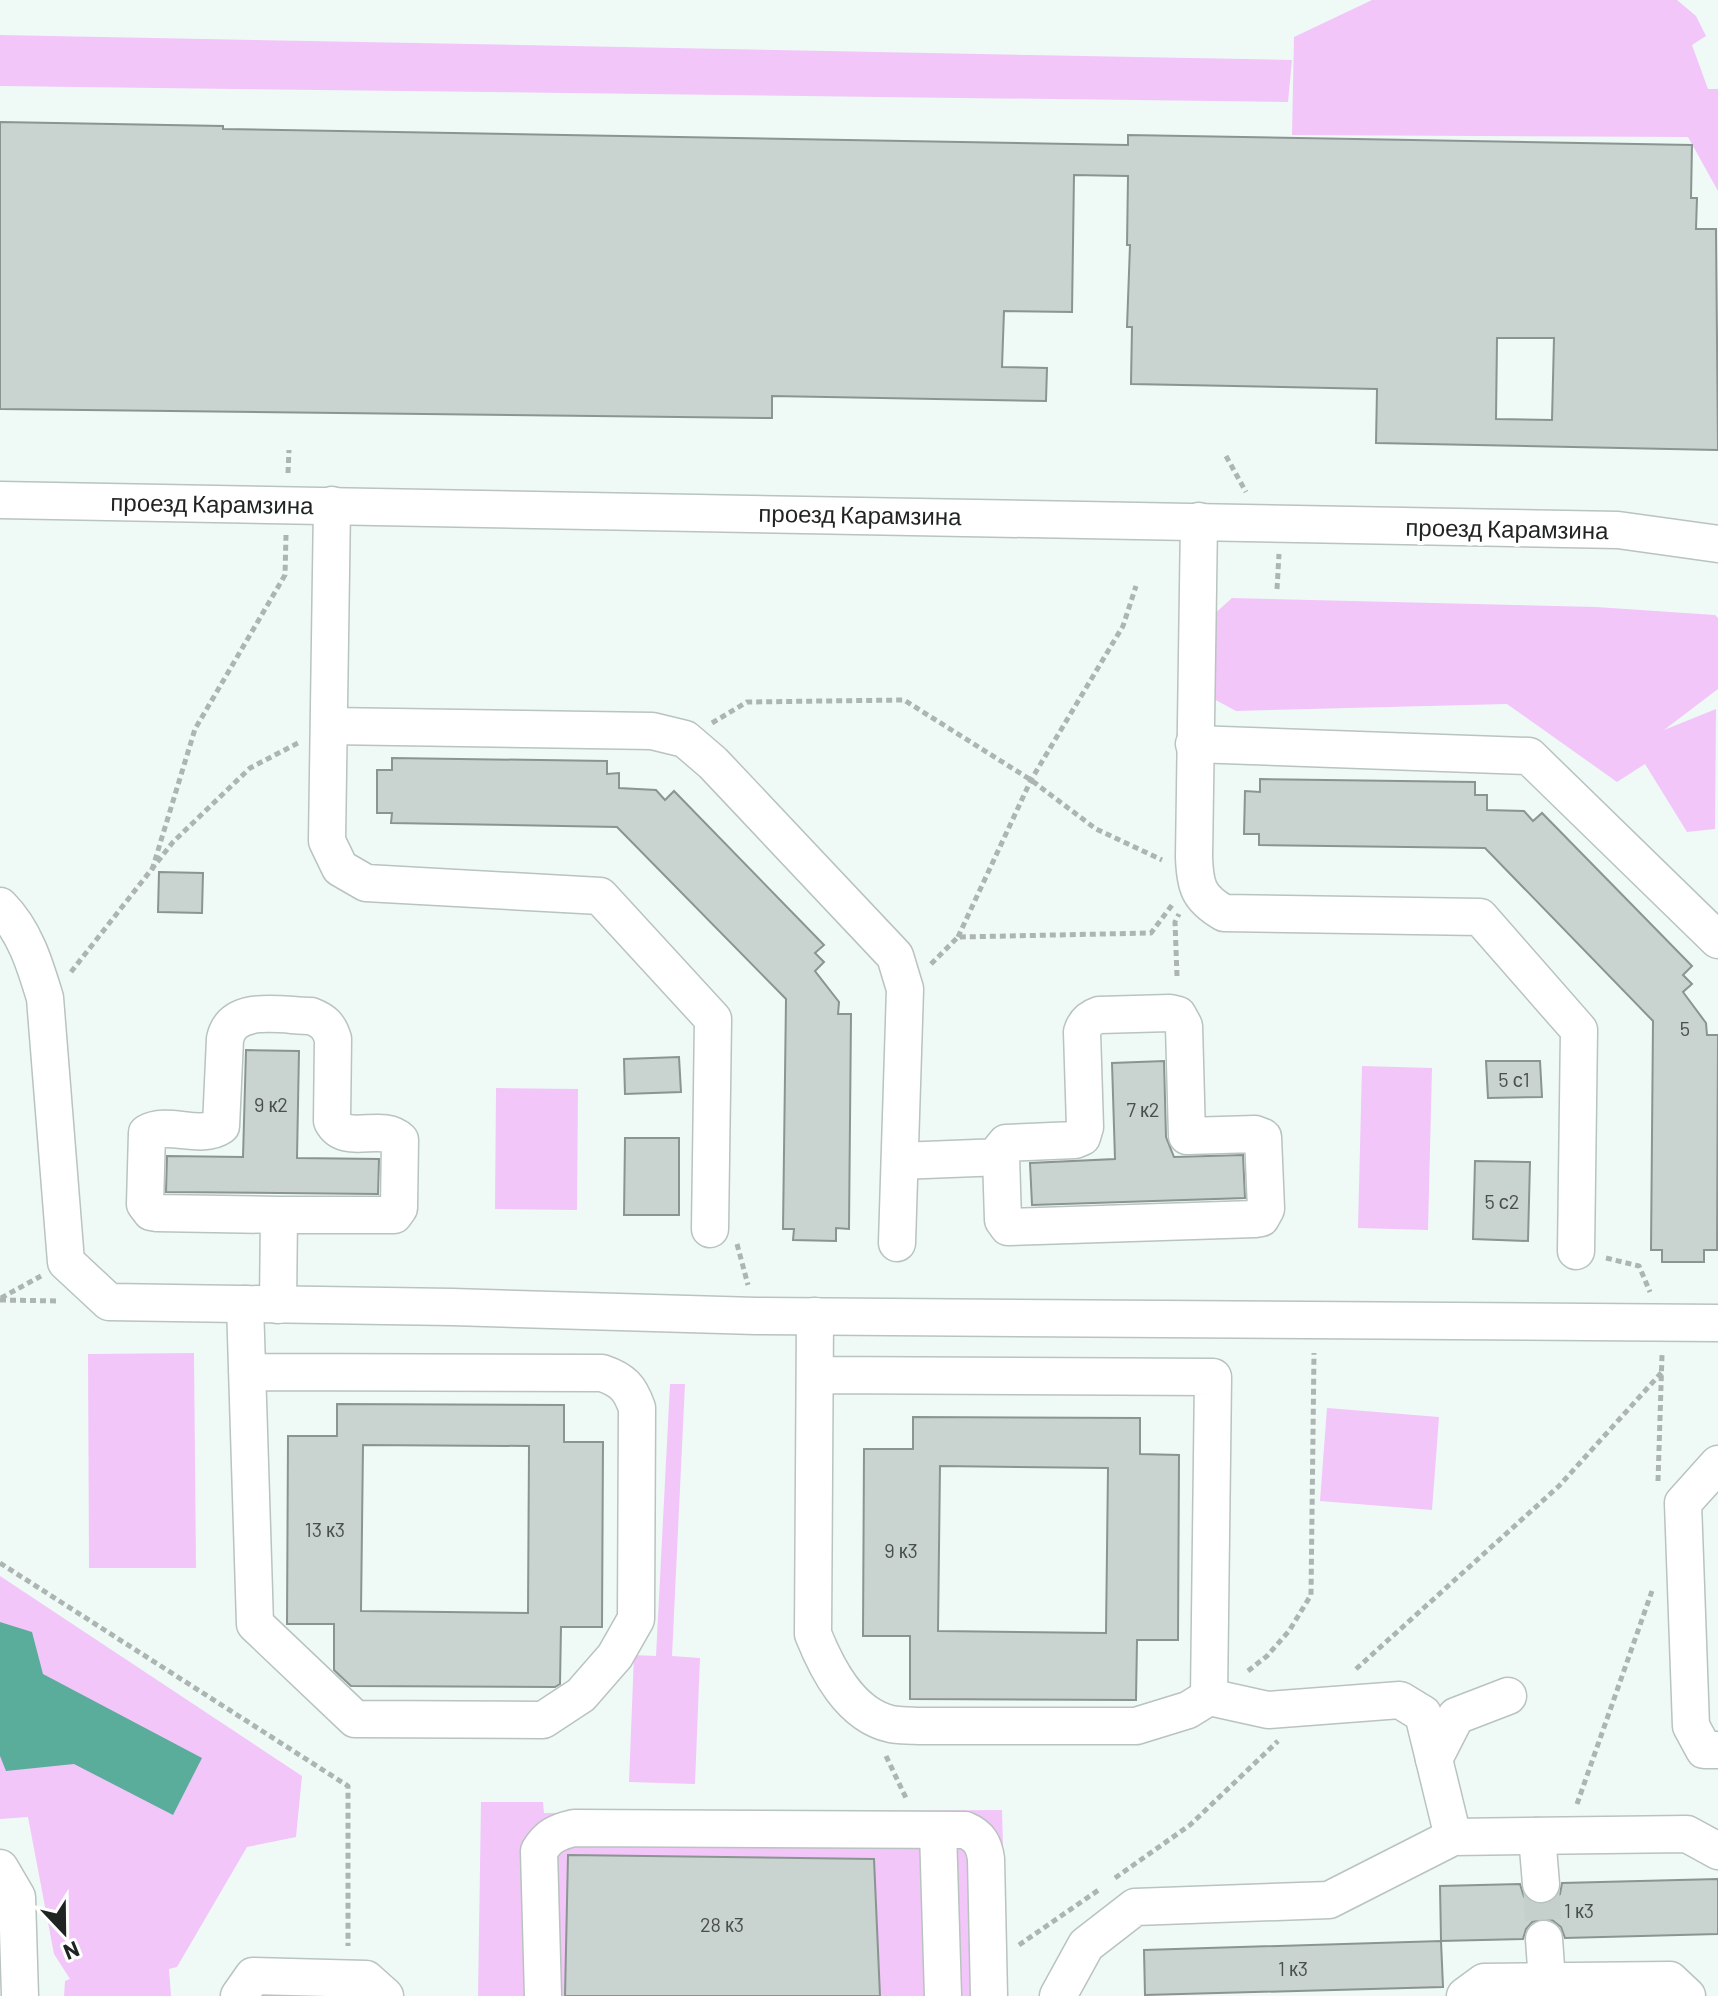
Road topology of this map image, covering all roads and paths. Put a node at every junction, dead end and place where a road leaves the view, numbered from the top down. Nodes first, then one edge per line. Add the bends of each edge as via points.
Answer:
1 (0, 500) edge
2 (332, 505) junction
3 (1199, 521) junction
4 (1718, 544) edge
5 (285, 575) dead end
6 (1136, 586) dead end
7 (330, 726) junction
8 (685, 739) junction
9 (1194, 744) junction
10 (1031, 780) junction
11 (152, 870) junction
12 (1195, 876) junction
13 (0, 906) edge
14 (958, 937) junction
15 (1718, 940) edge
16 (1177, 976) dead end
17 (905, 989) junction
18 (45, 998) junction
19 (1001, 1157) junction
20 (900, 1161) junction
21 (279, 1215) junction
22 (710, 1229) joint
23 (897, 1243) dead end
24 (1576, 1251) joint
25 (66, 1262) junction
26 (0, 1299) edge
27 (262, 1304) junction
28 (756, 1316) junction
29 (815, 1316) junction
30 (1314, 1320) junction
31 (1663, 1323) junction
32 (1718, 1323) edge
33 (247, 1372) junction
34 (815, 1375) junction
35 (1718, 1464) edge
36 (1657, 1494) dead end
37 (0, 1563) edge
38 (1654, 1586) dead end
39 (1508, 1696) dead end
40 (1209, 1697) junction
41 (863, 1708) junction
42 (1718, 1750) edge
43 (1434, 1759) junction
44 (930, 1831) junction
45 (1552, 1836) junction
46 (1453, 1837) junction
47 (1718, 1851) edge
48 (0, 1868) edge
49 (1541, 1884) tunnel mouth
50 (1544, 1939) tunnel mouth
51 (349, 1979) junction
52 (1547, 1981) junction
53 (20, 1996) edge
54 (239, 1996) edge
55 (385, 1996) edge
56 (543, 1996) edge
57 (943, 1996) edge
58 (989, 1996) edge
59 (1058, 1996) edge
60 (1465, 1996) edge
61 (1687, 1996) edge

1 - 2 street, проезд Карамзина
2 - 3 street, проезд Карамзина
2 - 7 street
3 - 4 street, проезд Карамзина via 1618,530
3 - 9 street
5 - 11 path via 195,729
6 - 10 path via 1123,626
7 - 8 street via 652,731
7 - 11 path via 250,768 173,842
7 - 22 street via 327,841 340,868 366,883 600,896 713,1019
8 - 10 path via 747,702 904,700
8 - 17 street via 895,956
9 - 12 street
9 - 15 street via 1529,756
10 - 12 path via 1096,829
10 - 14 path
11 - 18 path via 80,964
12 - 14 path via 1151,933
12 - 16 path via 1175,922
12 - 24 street via 1200,894 1224,913 1480,917 1579,1030
13 - 18 street via 34,960
14 - 17 path
17 - 20 street
18 - 25 street
19 - 19 street via 1003,1220 1008,1227 1255,1219 1266,1209 1263,1137 1187,1136 1184,1026 1170,1013 1092,1017 1082,1032 1082,1137 1006,1143
19 - 20 street
20 - 23 street
21 - 21 street via 157,1213 145,1204 147,1133 221,1126 225,1039 243,1015 322,1020 333,1039 334,1127 345,1133 391,1133 400,1140 399,1208 394,1215
21 - 27 street
22 - 28 path via 734,1232
24 - 31 path via 1639,1266
25 - 26 path
25 - 27 street via 109,1302
27 - 28 street
27 - 33 street
28 - 29 street
29 - 30 street
29 - 34 street
30 - 31 street
30 - 40 path via 1311,1595 1267,1656
31 - 32 street
31 - 36 path
33 - 33 street via 602,1373 620,1379 637,1408 636,1619 615,1656 581,1695 543,1720 355,1719 255,1624
34 - 40 street via 1213,1377
34 - 41 street via 813,1634 825,1664
35 - 42 street via 1683,1503 1691,1726 1704,1750
37 - 51 path via 348,1786
38 - 45 path
39 - 43 street via 1456,1716
40 - 41 street via 1188,1710 1136,1726 891,1724
40 - 43 street via 1268,1710 1400,1700 1423,1714
41 - 44 path
43 - 46 street
44 - 56 street via 558,1831 539,1851
44 - 57 street
44 - 58 street via 965,1830 984,1846
45 - 46 street
45 - 47 street via 1687,1834
45 - 49 street
46 - 59 street via 1329,1900 1135,1907 1086,1945
48 - 53 street via 17,1897
50 - 52 street
51 - 54 street via 253,1976
51 - 55 street via 366,1979
52 - 60 street via 1484,1982
52 - 61 street via 1670,1980

